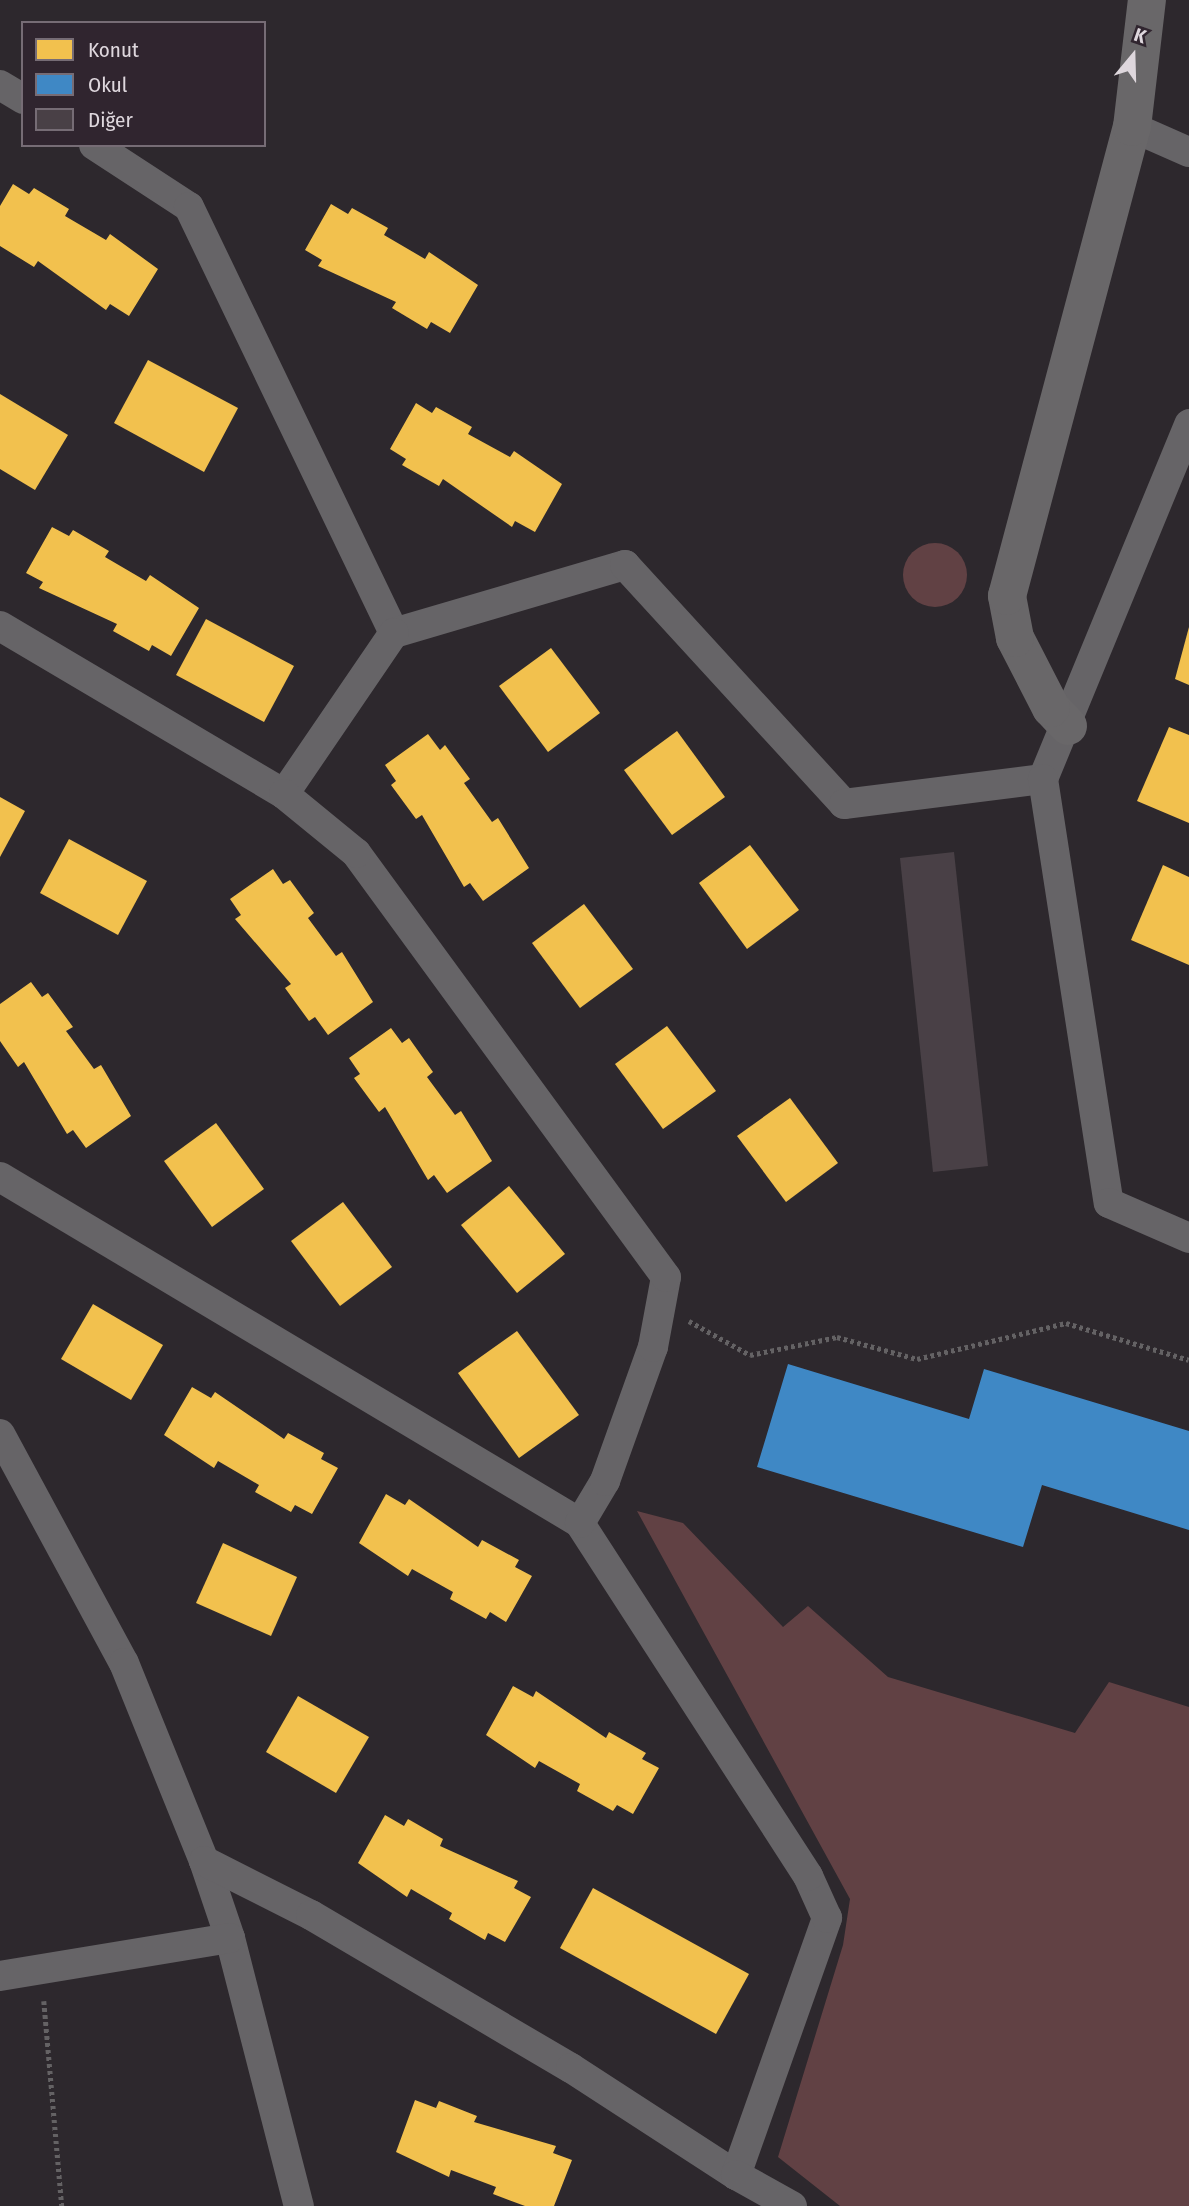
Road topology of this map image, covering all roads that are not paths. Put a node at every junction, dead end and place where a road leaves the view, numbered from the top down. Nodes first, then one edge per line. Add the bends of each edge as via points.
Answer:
1 (1147, 0) edge
2 (0, 85) edge
3 (21, 98) edge
4 (1132, 128) junction
5 (97, 147) edge
6 (1189, 152) edge
7 (1189, 425) edge
8 (0, 626) edge
9 (394, 633) junction
10 (1068, 726) junction
11 (1043, 779) junction
12 (284, 794) junction
13 (0, 1177) edge
14 (1189, 1238) edge
15 (0, 1434) edge
16 (580, 1523) junction
17 (204, 1861) junction
18 (230, 1938) junction
19 (0, 1976) edge
20 (736, 2175) junction
21 (299, 2206) edge
22 (792, 2206) edge

1 - 4 street
2 - 3 street
4 - 6 street
4 - 10 street via 1007,596 1015,638 1051,708
5 - 9 street via 189,207
7 - 10 street
8 - 12 street
9 - 11 street via 625,565 844,804
9 - 12 street
10 - 11 street
11 - 14 street via 1109,1203
12 - 16 street via 356,853 666,1277 605,1481
13 - 16 street
15 - 17 street via 124,1663
16 - 20 street via 808,1876 827,1918
17 - 18 street
17 - 20 street via 311,1915 560,2061
18 - 19 street
18 - 21 street
20 - 22 street

